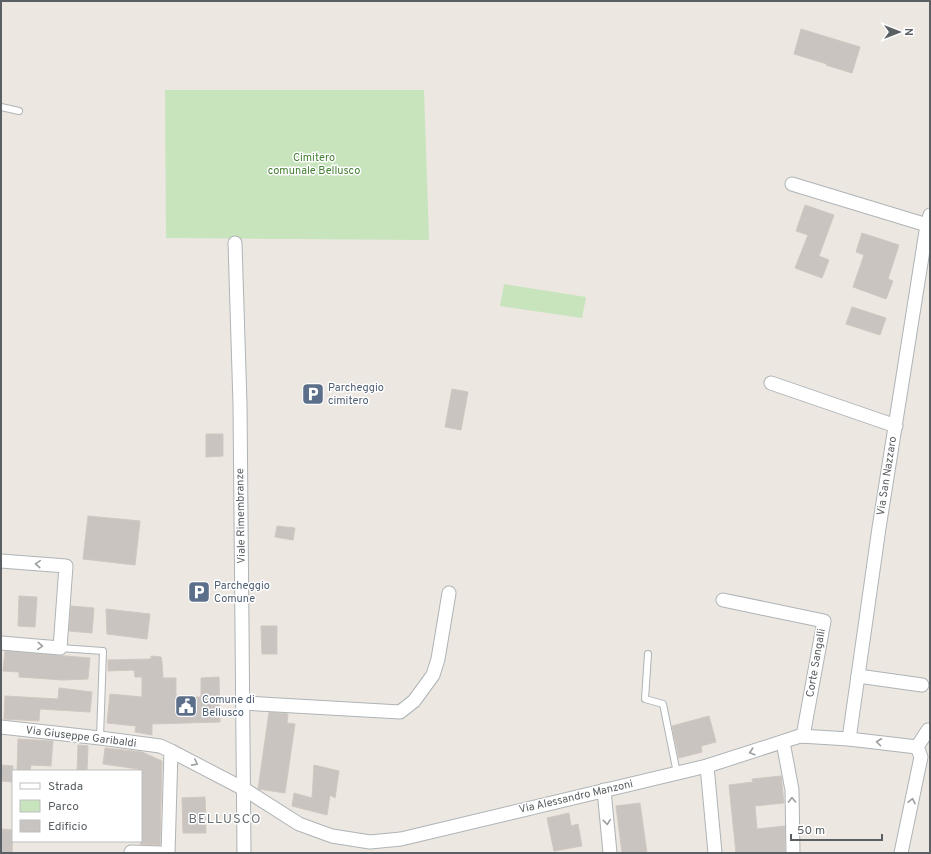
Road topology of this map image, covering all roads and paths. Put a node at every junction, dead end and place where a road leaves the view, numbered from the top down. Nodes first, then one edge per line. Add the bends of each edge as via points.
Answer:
1 (1, 107) edge
2 (18, 111) dead end
3 (792, 184) dead end
4 (928, 220) edge
5 (234, 243) dead end
6 (772, 383) dead end
7 (896, 426) junction
8 (1, 561) edge
9 (449, 593) dead end
10 (723, 600) dead end
11 (1, 643) edge
12 (60, 648) junction
13 (648, 654) dead end
14 (858, 676) junction
15 (922, 685) dead end
16 (243, 703) junction
17 (1, 727) edge
18 (930, 730) edge
19 (803, 736) junction
20 (100, 738) junction
21 (849, 739) junction
22 (783, 742) junction
23 (918, 747) junction
24 (166, 749) junction
25 (707, 766) junction
26 (677, 773) junction
27 (244, 789) junction
28 (604, 790) junction
29 (131, 853) edge
30 (160, 853) edge
31 (168, 853) edge
32 (244, 853) edge
33 (610, 853) edge
34 (715, 853) edge
35 (793, 853) edge
36 (901, 853) edge

1 - 2 lane
3 - 4 street
4 - 7 street, Via San Nazzaro
5 - 16 street, Viale Rimembranze via 240,404
6 - 7 street
7 - 14 street, Via San Nazzaro
12 -> 8 street via 66,566
9 - 16 street via 433,675 414,701 400,712
10 - 19 street, Corte Sangalli via 824,621
11 -> 12 street
12 - 20 lane via 103,651
13 - 26 lane via 644,699 663,704
14 - 15 street
14 - 21 street, Via San Nazzaro
16 - 27 street, Viale Rimembranze
17 - 20 street, Via Giuseppe Garibaldi
18 - 23 street
19 - 21 street, Via Alessandro Manzoni
19 - 22 street, Via Alessandro Manzoni
20 - 24 street, Via Giuseppe Garibaldi
23 -> 21 street, Via Alessandro Manzoni
22 -> 25 street, Via Alessandro Manzoni
35 -> 22 street via 792,790
36 -> 23 street via 921,757
24 -> 27 street, Via Alessandro Manzoni
24 - 31 street
25 - 26 street, Via Alessandro Manzoni
25 - 34 street
26 - 28 street, Via Alessandro Manzoni
27 - 28 street, Via Alessandro Manzoni via 299,824 332,836 370,842 401,839
27 - 32 street, Viale Rimembranze
28 -> 33 street
29 - 30 street

